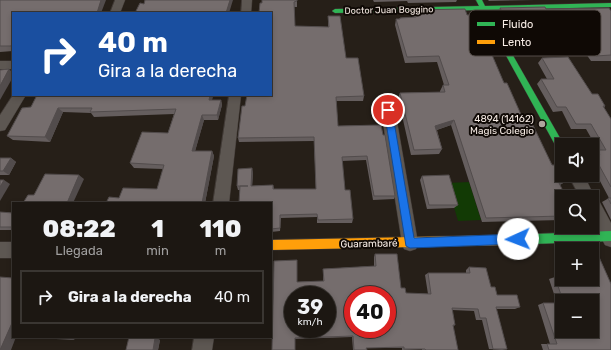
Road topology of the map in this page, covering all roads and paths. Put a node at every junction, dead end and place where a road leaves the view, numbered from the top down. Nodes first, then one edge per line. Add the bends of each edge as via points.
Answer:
1 (120, 0) edge
2 (248, 0) edge
3 (481, 4) edge
4 (611, 5) edge
5 (335, 11) dead end
6 (115, 12) edge
7 (246, 12) edge
8 (510, 56) edge
9 (0, 65) edge
10 (12, 65) edge
11 (19, 96) edge
12 (235, 96) edge
13 (388, 110) dead end
14 (0, 126) edge
15 (555, 138) edge
16 (221, 202) edge
17 (599, 216) edge
18 (611, 237) edge
19 (410, 243) junction
20 (272, 244) edge
21 (0, 250) edge
22 (12, 250) edge
23 (204, 338) edge
24 (202, 350) edge

1 - 6 street
2 - 7 street
3 - 4 street, Doctor Juan Boggino
3 - 5 street, Doctor Juan Boggino
8 - 15 street
9 - 10 street
11 - 14 street
12 - 16 street
13 - 19 street
17 - 18 street
18 - 19 street, Guarambaré
19 - 20 street, Guarambaré
21 - 22 street
23 - 24 street

